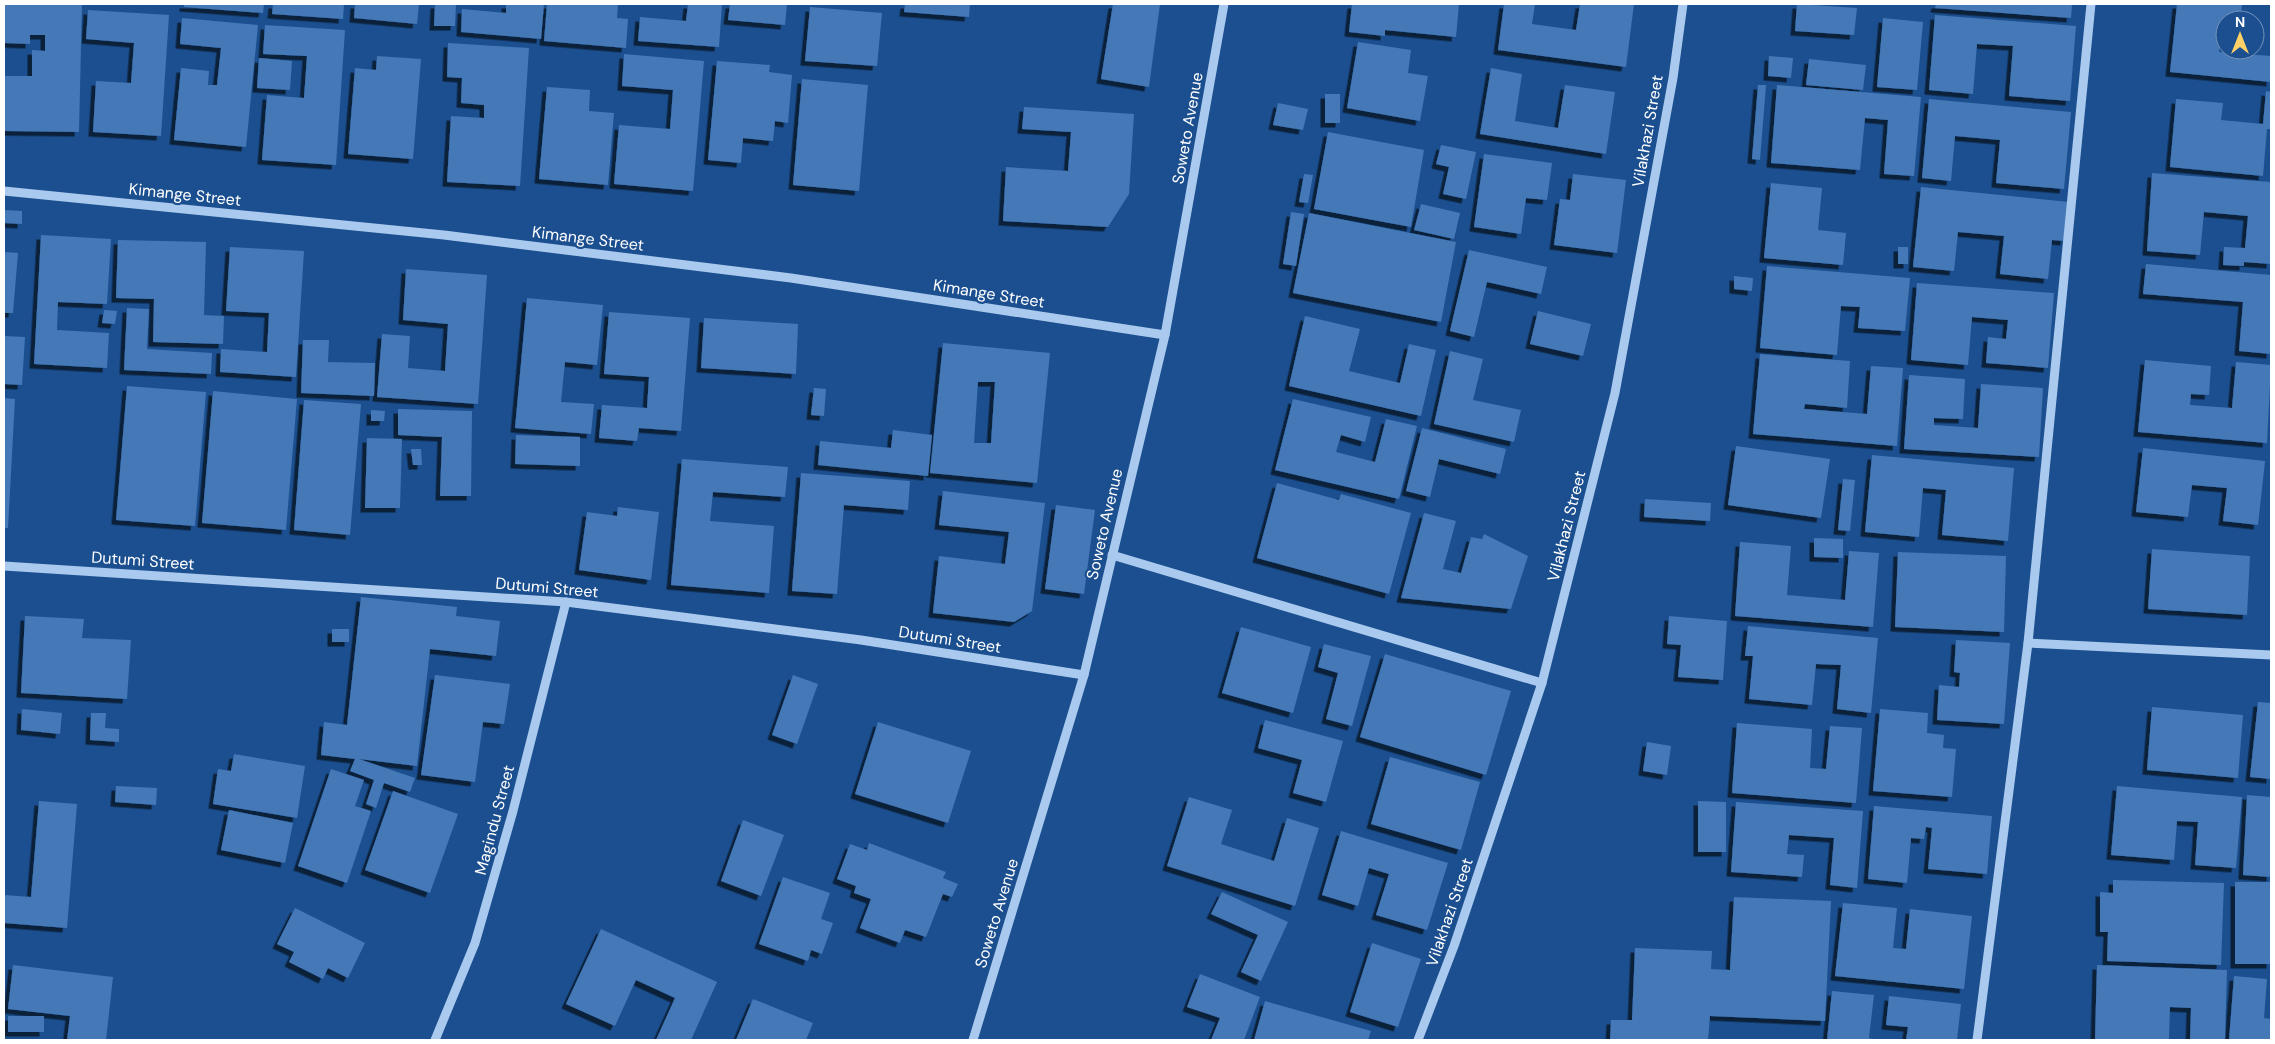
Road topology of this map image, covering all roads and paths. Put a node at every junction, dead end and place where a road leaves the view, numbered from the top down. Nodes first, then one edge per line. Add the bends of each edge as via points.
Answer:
1 (1224, 4) edge
2 (1683, 4) edge
3 (2091, 4) edge
4 (4, 190) edge
5 (1165, 335) junction
6 (1112, 555) junction
7 (4, 566) edge
8 (566, 602) junction
9 (2028, 644) junction
10 (2271, 655) edge
11 (1084, 675) junction
12 (1542, 683) junction
13 (435, 1040) edge
14 (973, 1040) edge
15 (1418, 1040) edge
16 (1977, 1040) edge

1 - 5 street, Soweto Avenue
2 - 12 street, Vilakhazi Street via 1615,393
3 - 9 street
4 - 5 street, Kimange Street via 444,235 781,276
5 - 6 street, Soweto Avenue
6 - 11 street, Soweto Avenue
6 - 12 street
7 - 8 street, Dutumi Street
8 - 11 street, Dutumi Street via 862,640
8 - 13 street, Magindu Street via 513,811 475,943
9 - 10 street
9 - 16 street
11 - 14 street, Soweto Avenue
12 - 15 street, Vilakhazi Street via 1457,936

